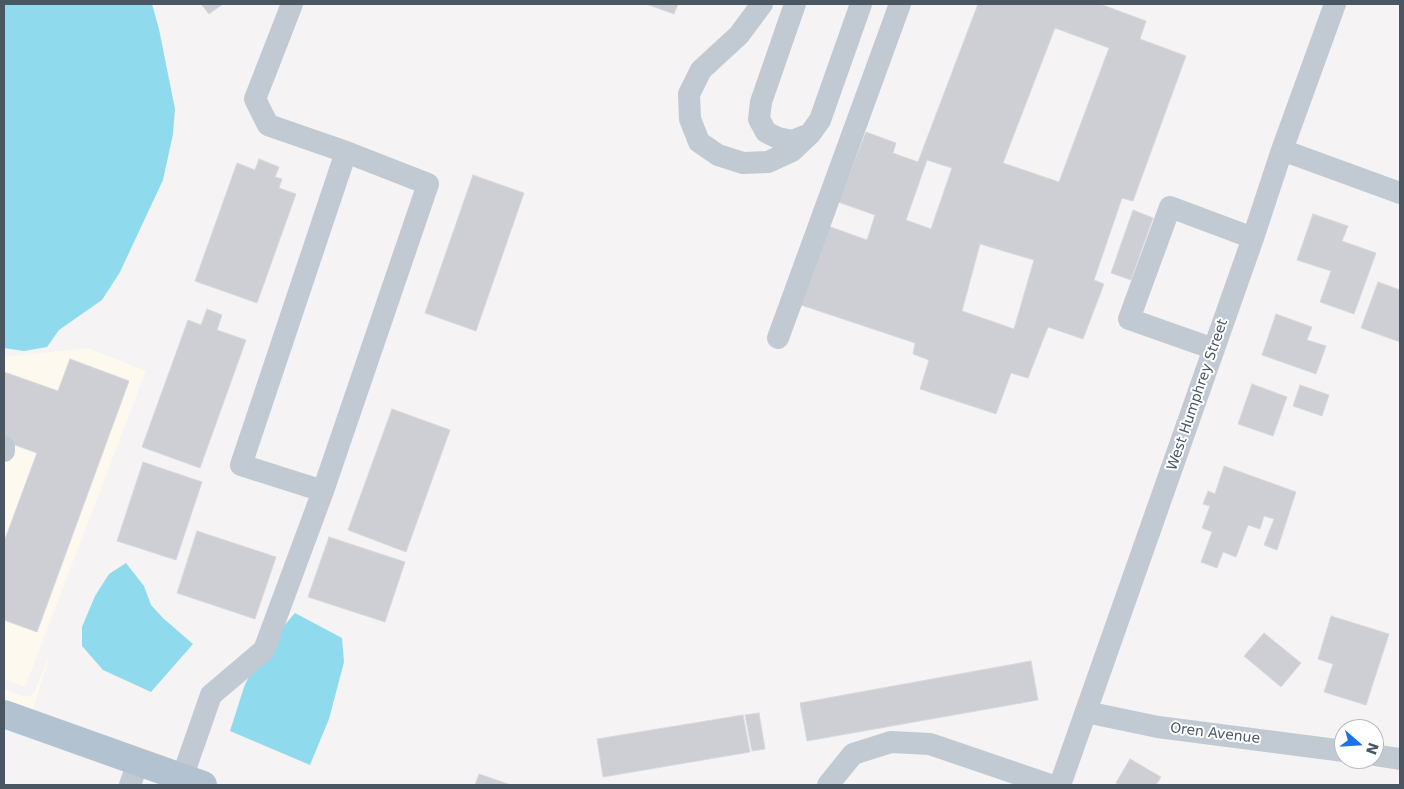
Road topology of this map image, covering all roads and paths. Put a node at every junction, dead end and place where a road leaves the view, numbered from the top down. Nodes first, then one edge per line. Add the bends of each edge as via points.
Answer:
1 (292, 4) edge
2 (762, 4) edge
3 (795, 4) edge
4 (861, 4) edge
5 (900, 4) edge
6 (1335, 4) edge
7 (810, 134) junction
8 (1282, 150) junction
9 (346, 152) junction
10 (1400, 193) edge
11 (1254, 238) junction
12 (778, 338) dead end
13 (1214, 349) junction
14 (4, 447) edge
15 (4, 451) edge
16 (323, 491) junction
17 (1086, 712) junction
18 (4, 714) edge
19 (1334, 750) edge
20 (1384, 757) edge
21 (1400, 759) edge
22 (134, 774) edge
23 (192, 782) edge
24 (828, 785) edge
25 (1050, 785) edge
26 (1060, 785) edge

1 - 9 street via 255,99 268,125
2 - 7 street via 739,35 701,70 689,94 690,119 700,142 718,155 743,163 776,159 792,152
3 - 7 street via 761,102 759,119 766,132 778,138 792,141
4 - 7 street via 820,120
5 - 12 street
6 - 8 street, West Humphrey Street
8 - 10 street
8 - 11 street, West Humphrey Street
9 - 16 street via 428,184
9 - 16 street via 241,465
11 - 13 street, West Humphrey Street
11 - 13 street via 1170,207 1129,319
13 - 17 street, West Humphrey Street
14 - 15 street
16 - 23 street via 264,650 211,695
17 - 19 street, Oren Avenue via 1158,727
17 - 26 street, West Humphrey Street
18 - 22 main road
20 - 21 street
22 - 23 main road
24 - 25 street via 853,754 891,742 930,744

